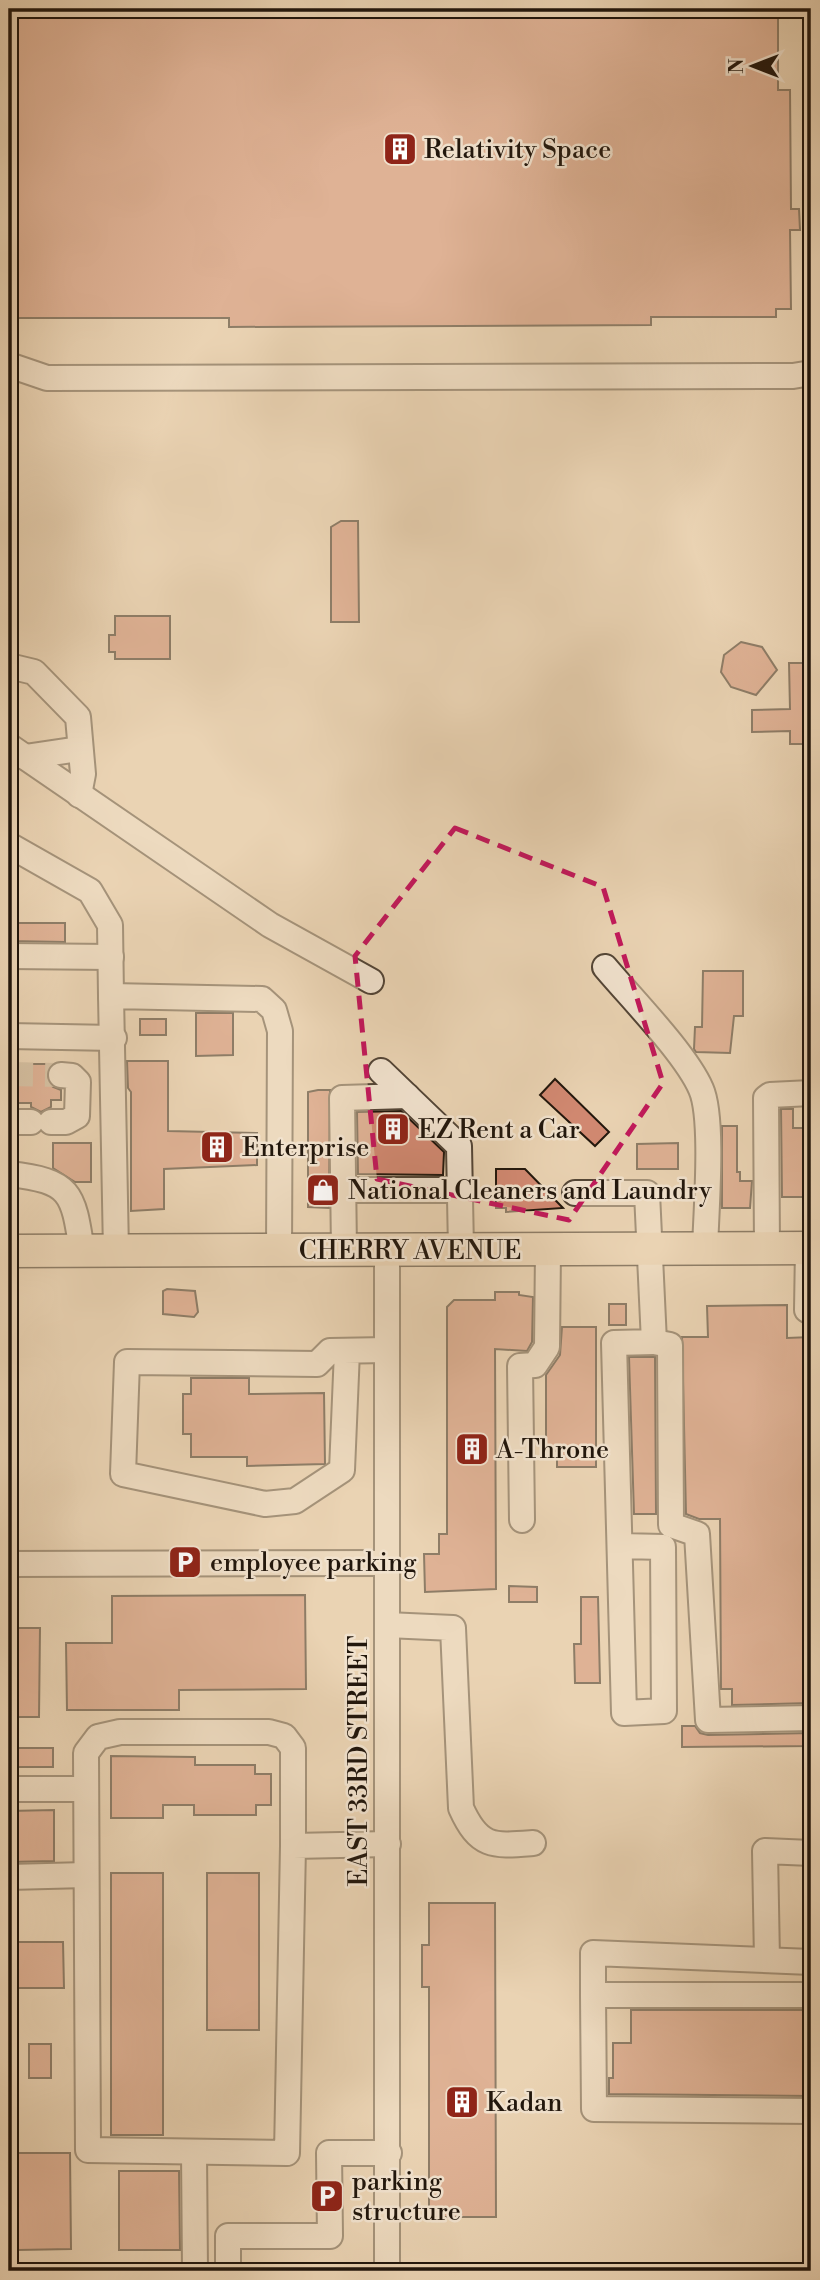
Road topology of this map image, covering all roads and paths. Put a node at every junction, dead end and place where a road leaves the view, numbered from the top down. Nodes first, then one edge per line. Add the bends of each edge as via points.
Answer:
1 (9, 365) edge
2 (811, 373) edge
3 (9, 666) edge
4 (79, 749) junction
5 (17, 752) edge
6 (79, 795) junction
7 (9, 845) edge
8 (9, 956) edge
9 (111, 957) junction
10 (605, 967) dead end
11 (371, 981) dead end
12 (111, 996) junction
13 (9, 1037) edge
14 (114, 1050) junction
15 (381, 1071) dead end
16 (61, 1075) dead end
17 (811, 1093) edge
18 (407, 1096) junction
19 (30, 1122) edge
20 (9, 1174) edge
21 (343, 1190) junction
22 (460, 1190) junction
23 (575, 1193) dead end
24 (767, 1248) junction
25 (810, 1248) edge
26 (647, 1249) junction
27 (705, 1249) junction
28 (344, 1250) junction
29 (387, 1250) junction
30 (461, 1250) junction
31 (548, 1250) junction
32 (9, 1251) edge
33 (82, 1251) junction
34 (116, 1251) junction
35 (279, 1251) junction
36 (811, 1310) edge
37 (654, 1342) junction
38 (387, 1350) junction
39 (347, 1351) junction
40 (522, 1520) dead end
41 (621, 1546) junction
42 (387, 1563) junction
43 (9, 1564) edge
44 (387, 1625) junction
45 (811, 1718) edge
46 (9, 1789) edge
47 (85, 1789) junction
48 (533, 1843) dead end
49 (388, 1844) junction
50 (293, 1846) junction
51 (811, 1853) edge
52 (86, 1875) junction
53 (9, 1877) edge
54 (767, 1960) junction
55 (811, 1962) edge
56 (593, 1995) junction
57 (811, 1995) edge
58 (811, 2112) edge
59 (194, 2152) junction
60 (389, 2153) junction
61 (195, 2271) edge
62 (228, 2271) edge
63 (387, 2271) edge

1 - 2 street via 47,378
3 - 4 street via 34,672 78,717
4 - 5 street
4 - 6 street via 83,774
5 - 6 street
6 - 11 street via 270,925
7 - 9 street via 90,891 110,925
8 - 9 street
9 - 12 street
10 - 27 street via 702,1090 707,1125
12 - 14 street
12 - 35 street via 262,999 274,1010 280,1031
13 - 14 street
14 - 34 street
15 - 18 street
16 - 19 street via 78,1082 76,1116 66,1122
17 - 24 street via 766,1098
18 - 21 street via 342,1098
18 - 22 street via 459,1146
20 - 33 street via 48,1180 65,1192 75,1205
21 - 22 street
21 - 28 street
22 - 30 street
23 - 26 street via 647,1193
24 - 25 main road, CHERRY AVENUE
24 - 27 main road, CHERRY AVENUE
25 - 36 street via 807,1310
26 - 27 main road, CHERRY AVENUE
26 - 31 main road, CHERRY AVENUE
26 - 37 street
28 - 29 main road, CHERRY AVENUE
28 - 35 main road, CHERRY AVENUE
29 - 30 main road, CHERRY AVENUE
29 - 38 street, EAST 33RD STREET
30 - 31 main road, CHERRY AVENUE
31 - 40 street via 547,1347 535,1365 520,1366
32 - 33 main road, CHERRY AVENUE
33 - 34 main road, CHERRY AVENUE
34 - 35 main road, CHERRY AVENUE
37 - 41 street via 614,1343
37 - 45 street via 670,1345 671,1525 697,1534 708,1720
38 - 39 street
38 - 42 street, EAST 33RD STREET
39 - 39 street via 330,1351 317,1364 127,1362 123,1474 265,1504 295,1501 342,1470
41 - 41 street via 624,1713 664,1711 663,1547
42 - 43 street
42 - 44 street, EAST 33RD STREET
44 - 48 street via 453,1628 461,1808 469,1826 495,1846
44 - 49 street, EAST 33RD STREET
46 - 47 street
47 - 50 street via 86,1754 98,1737 120,1732 269,1732 284,1736 293,1748
47 - 52 street
49 - 50 street
49 - 60 street, EAST 33RD STREET
50 - 59 street via 287,2153
51 - 54 street via 765,1851
52 - 53 street
52 - 59 street via 88,2150
54 - 55 street
54 - 56 street via 593,1953
56 - 57 street
56 - 58 street via 594,2109
59 - 61 street
60 - 62 street via 329,2153 330,2236 228,2236
60 - 63 street, EAST 33RD STREET

